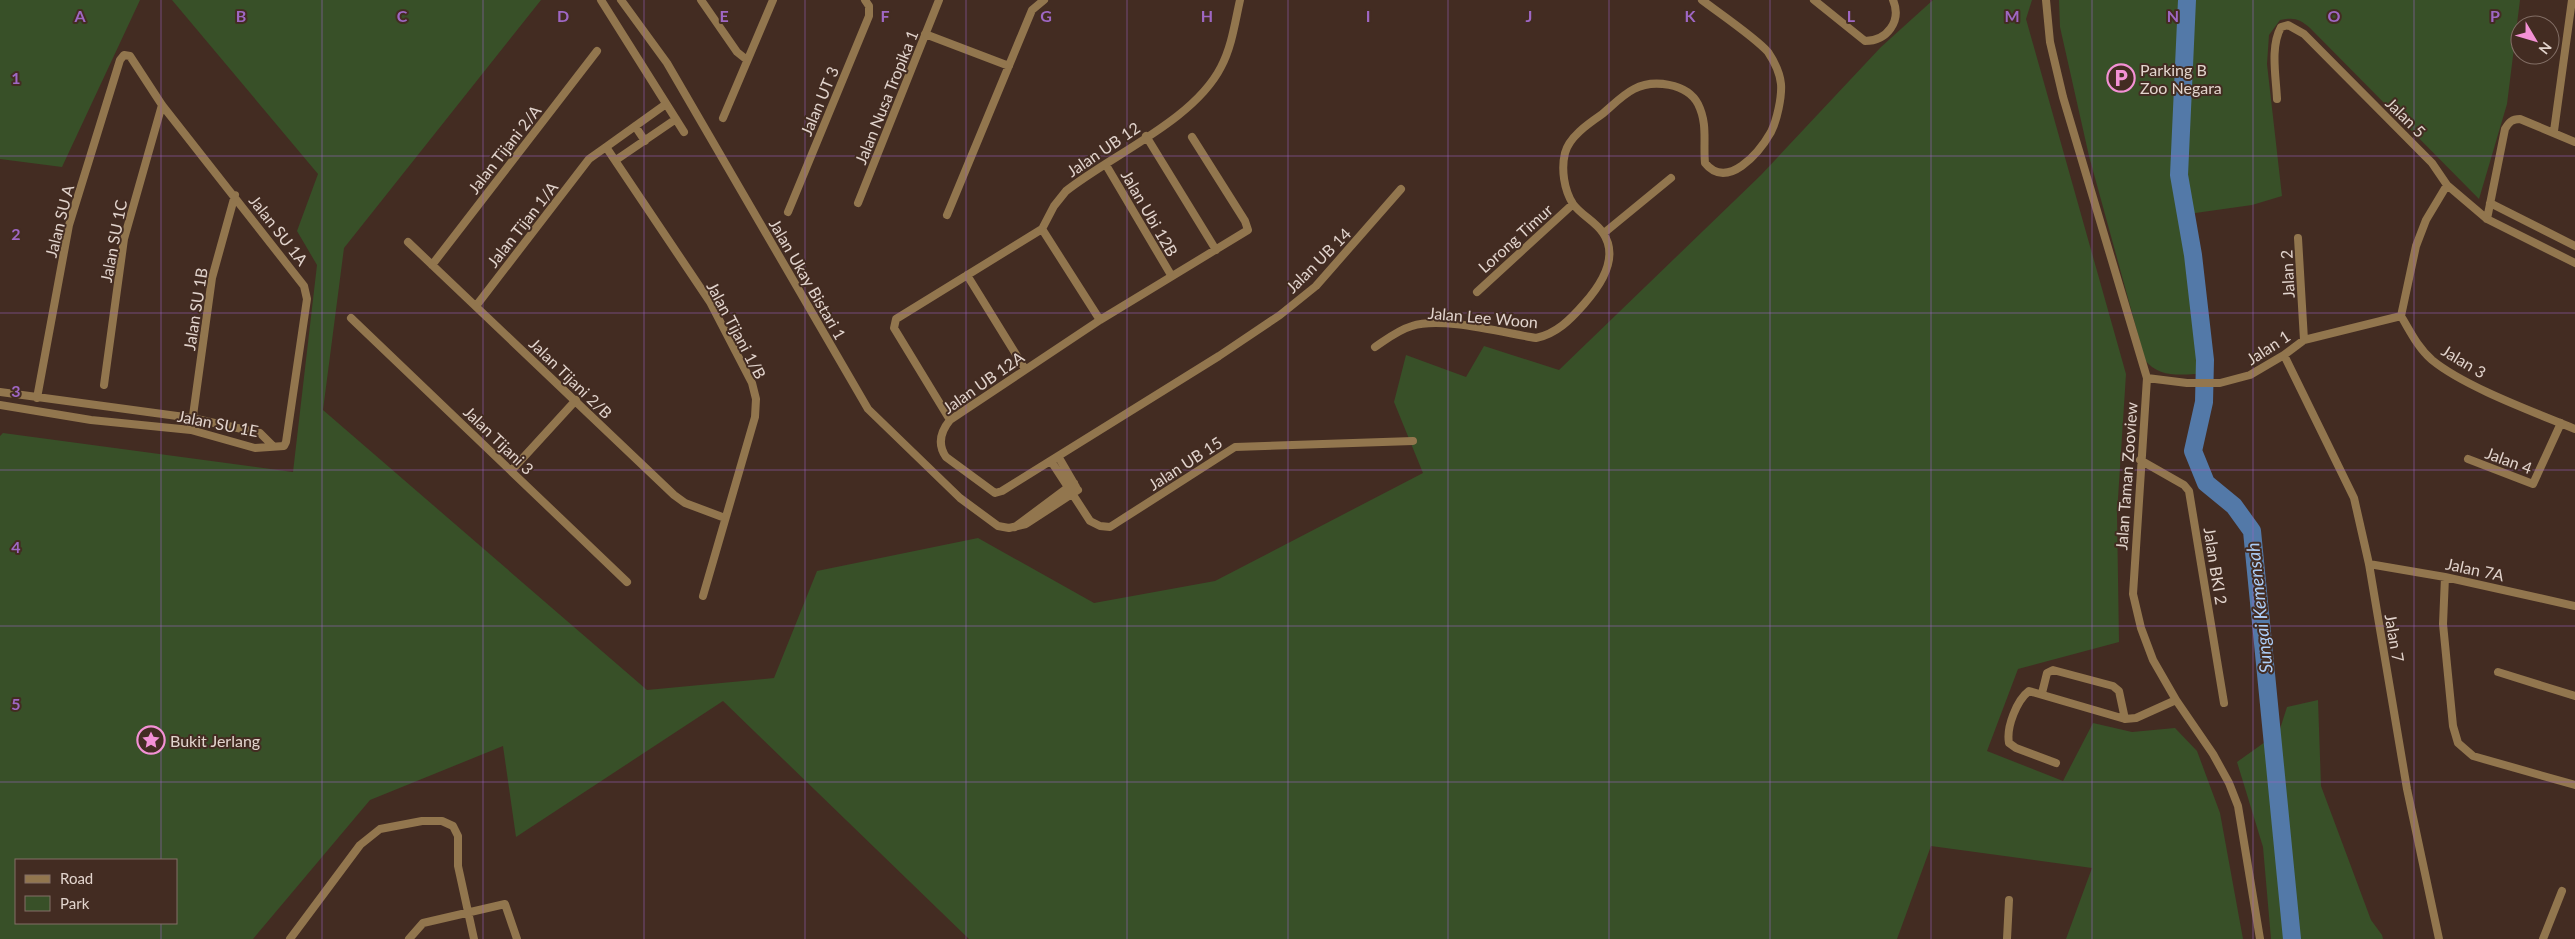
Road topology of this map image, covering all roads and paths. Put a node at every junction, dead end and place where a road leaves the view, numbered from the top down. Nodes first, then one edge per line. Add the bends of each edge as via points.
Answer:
1 (602, 0) edge
2 (621, 0) edge
3 (702, 0) edge
4 (773, 0) edge
5 (865, 0) edge
6 (939, 0) edge
7 (1044, 0) edge
8 (1240, 0) edge
9 (1702, 0) edge
10 (1814, 0) edge
11 (1893, 0) edge
12 (2046, 0) edge
13 (2572, 0) edge
14 (2569, 24) junction
15 (2575, 33) edge
16 (925, 34) junction
17 (597, 51) dead end
18 (124, 55) joint
19 (747, 60) junction
20 (1008, 66) junction
21 (2277, 98) dead end
22 (666, 104) junction
23 (162, 105) junction
24 (723, 118) dead end
25 (676, 120) junction
26 (635, 126) junction
27 (2554, 131) junction
28 (684, 132) dead end
29 (1146, 136) junction
30 (1192, 137) dead end
31 (645, 141) junction
32 (2575, 142) edge
33 (606, 147) junction
34 (616, 160) junction
35 (1106, 165) junction
36 (1671, 178) dead end
37 (2447, 185) junction
38 (1401, 189) dead end
39 (235, 195) junction
40 (858, 203) dead end
41 (2490, 203) junction
42 (1573, 204) junction
43 (788, 212) dead end
44 (947, 215) dead end
45 (2487, 219) junction
46 (1042, 229) junction
47 (1604, 233) junction
48 (2298, 238) dead end
49 (408, 242) dead end
50 (2575, 246) edge
51 (1216, 250) junction
52 (2575, 264) edge
53 (432, 265) junction
54 (968, 275) junction
55 (1171, 276) junction
56 (1477, 292) dead end
57 (476, 306) junction
58 (2401, 316) junction
59 (351, 318) dead end
60 (1100, 320) junction
61 (2304, 340) junction
62 (1375, 347) dead end
63 (2284, 355) junction
64 (1219, 356) joint
65 (1025, 369) junction
66 (2147, 378) junction
67 (104, 385) dead end
68 (0, 392) edge
69 (10, 394) junction
70 (37, 398) junction
71 (576, 400) junction
72 (0, 405) edge
73 (192, 418) junction
74 (950, 420) junction
75 (2560, 423) junction
76 (2575, 429) edge
77 (191, 430) junction
78 (1413, 441) dead end
79 (272, 445) junction
80 (1055, 459) junction
81 (2468, 459) dead end
82 (2140, 460) junction
83 (511, 471) junction
84 (1073, 489) junction
85 (725, 518) junction
86 (2369, 564) junction
87 (2445, 577) junction
88 (627, 582) dead end
89 (703, 596) dead end
90 (2575, 606) edge
91 (2498, 672) dead end
92 (2042, 693) junction
93 (2575, 696) edge
94 (2176, 700) junction
95 (2224, 703) dead end
96 (2125, 719) junction
97 (2056, 763) dead end
98 (2575, 785) edge
99 (2562, 891) dead end
100 (2009, 900) dead end
101 (467, 913) junction
102 (290, 939) edge
103 (410, 939) edge
104 (474, 939) edge
105 (517, 939) edge
106 (2007, 939) edge
107 (2260, 939) edge
108 (2439, 939) edge
109 (2544, 939) edge

1 - 22 street
2 - 84 street, Jalan Ukay Bistari 1 via 668,63 868,409 960,498 998,526 1026,524
3 - 19 street via 737,52
4 - 19 street
5 - 43 street, Jalan UT 3 via 869,16
6 - 16 street, Jalan Nusa Tropika 1
7 - 20 street via 1032,10
8 - 29 street, Jalan UB 12 via 1234,32 1222,66 1213,80 1204,93
9 - 42 street via 1767,52 1776,67 1781,84 1771,131 1755,154 1730,172 1720,174 1711,171 1705,163 1706,128 1696,99 1673,85 1656,83 1634,89 1581,130 1566,151 1562,173
10 - 11 street via 1865,41 1873,41 1891,30 1896,19
12 - 66 street, Jalan Taman Zooview via 2050,42 2063,97
13 - 14 street
14 - 15 street
14 - 27 street
16 - 20 street
16 - 40 street, Jalan Nusa Tropika 1
17 - 53 street, Jalan Tijani 2/A
18 - 23 street, Jalan SU 1A via 130,56
18 - 70 street, Jalan SU A via 69,225
19 - 24 street
20 - 44 street
21 - 37 street, Jalan 5 via 2275,49 2281,27 2288,25 2304,34 2432,163
22 - 25 street
22 - 26 street
23 - 39 street, Jalan SU 1A
23 - 67 street, Jalan SU 1C via 124,239
25 - 28 street
25 - 31 street
26 - 31 street
26 - 33 street
27 - 32 street
27 - 41 street via 2520,119 2513,119 2508,124
29 - 35 street, Jalan UB 12
29 - 51 street
30 - 51 street, Jalan UB 12A via 1248,230
31 - 34 street
33 - 34 street, Jalan Tijani 1/B
33 - 57 street, Jalan Tijan 1/A via 589,159
34 - 85 street, Jalan Tijani 1/B via 710,302 752,383 756,399 755,417
35 - 46 street, Jalan UB 12 via 1066,191
35 - 55 street, Jalan Ubi 12B
36 - 47 street
37 - 45 street, Jalan 5
37 - 58 street via 2426,220 2416,246
38 - 64 street, Jalan UB 14 via 1316,286
39 - 73 street, Jalan SU 1B via 212,278
39 - 79 street, Jalan SU 1A via 304,286 307,299 286,442 284,446
41 - 45 street
41 - 50 street
42 - 47 street
42 - 56 street, Lorong Timur
45 - 52 street, Jalan 5
46 - 54 street, Jalan UB 12
46 - 60 street
47 - 62 street, Jalan Lee Woon via 1608,271 1599,288 1549,336 1536,338 1433,322 1413,325
48 - 61 street, Jalan 2
49 - 53 street, Jalan Tijani 2/B
51 - 55 street, Jalan UB 12A
53 - 57 street, Jalan Tijani 2/B
54 - 65 street
54 - 74 street, Jalan UB 12 via 896,319 894,324
55 - 60 street, Jalan UB 12A
57 - 71 street, Jalan Tijani 2/B
58 - 61 street, Jalan 1
58 - 75 street, Jalan 3 via 2432,360 2471,384
59 - 83 street, Jalan Tijani 3
60 - 65 street, Jalan UB 12A
61 - 63 street, Jalan 1
63 - 66 street, Jalan 1 via 2250,375 2220,383
63 - 86 street, Jalan 7 via 2354,498
64 - 80 street, Jalan UB 12A
65 - 74 street, Jalan UB 12A
66 - 82 street, Jalan Taman Zooview
68 - 69 street, Jalan SU 1E
69 - 70 street, Jalan SU 1E
69 - 72 street
70 - 73 street, Jalan SU 1E
71 - 83 street
71 - 85 street, Jalan Tijani 2/B via 674,495 685,503
72 - 77 street, Jalan SU 1E via 91,420
73 - 77 street, Jalan SU 1B
73 - 79 street, Jalan SU 1E via 260,433
74 - 80 street, Jalan UB 12A via 941,435 946,458 995,493 1002,492
75 - 76 street, Jalan 3
75 - 81 street, Jalan 4 via 2533,484
77 - 79 street, Jalan SU 1E via 255,448
78 - 84 street, Jalan UB 15 via 1235,447 1110,527 1090,521
80 - 84 street, Jalan UB 15
82 - 94 street, Jalan Taman Zooview via 2133,594 2153,660
82 - 95 street, Jalan BKI 2 via 2184,484 2189,491
83 - 88 street, Jalan Tijani 3
85 - 89 street, Jalan Tijani 1/B
86 - 87 street, Jalan 7A
86 - 108 street, Jalan 7 via 2407,789
87 - 90 street, Jalan 7A
87 - 98 street via 2443,624 2452,726 2458,743 2473,756
91 - 93 street
92 - 96 street
92 - 96 street via 2047,673 2053,670 2113,686 2119,691
92 - 97 street via 2029,690 2022,696 2007,734 2009,743 2016,748
94 - 96 street via 2136,718
94 - 107 street, Jalan Taman Zooview via 2213,754 2238,806
99 - 109 street
100 - 106 street
101 - 102 street via 458,866 458,836 453,826 442,821 422,821 380,829 360,845
101 - 103 street via 423,923
101 - 104 street
101 - 105 street via 505,904

